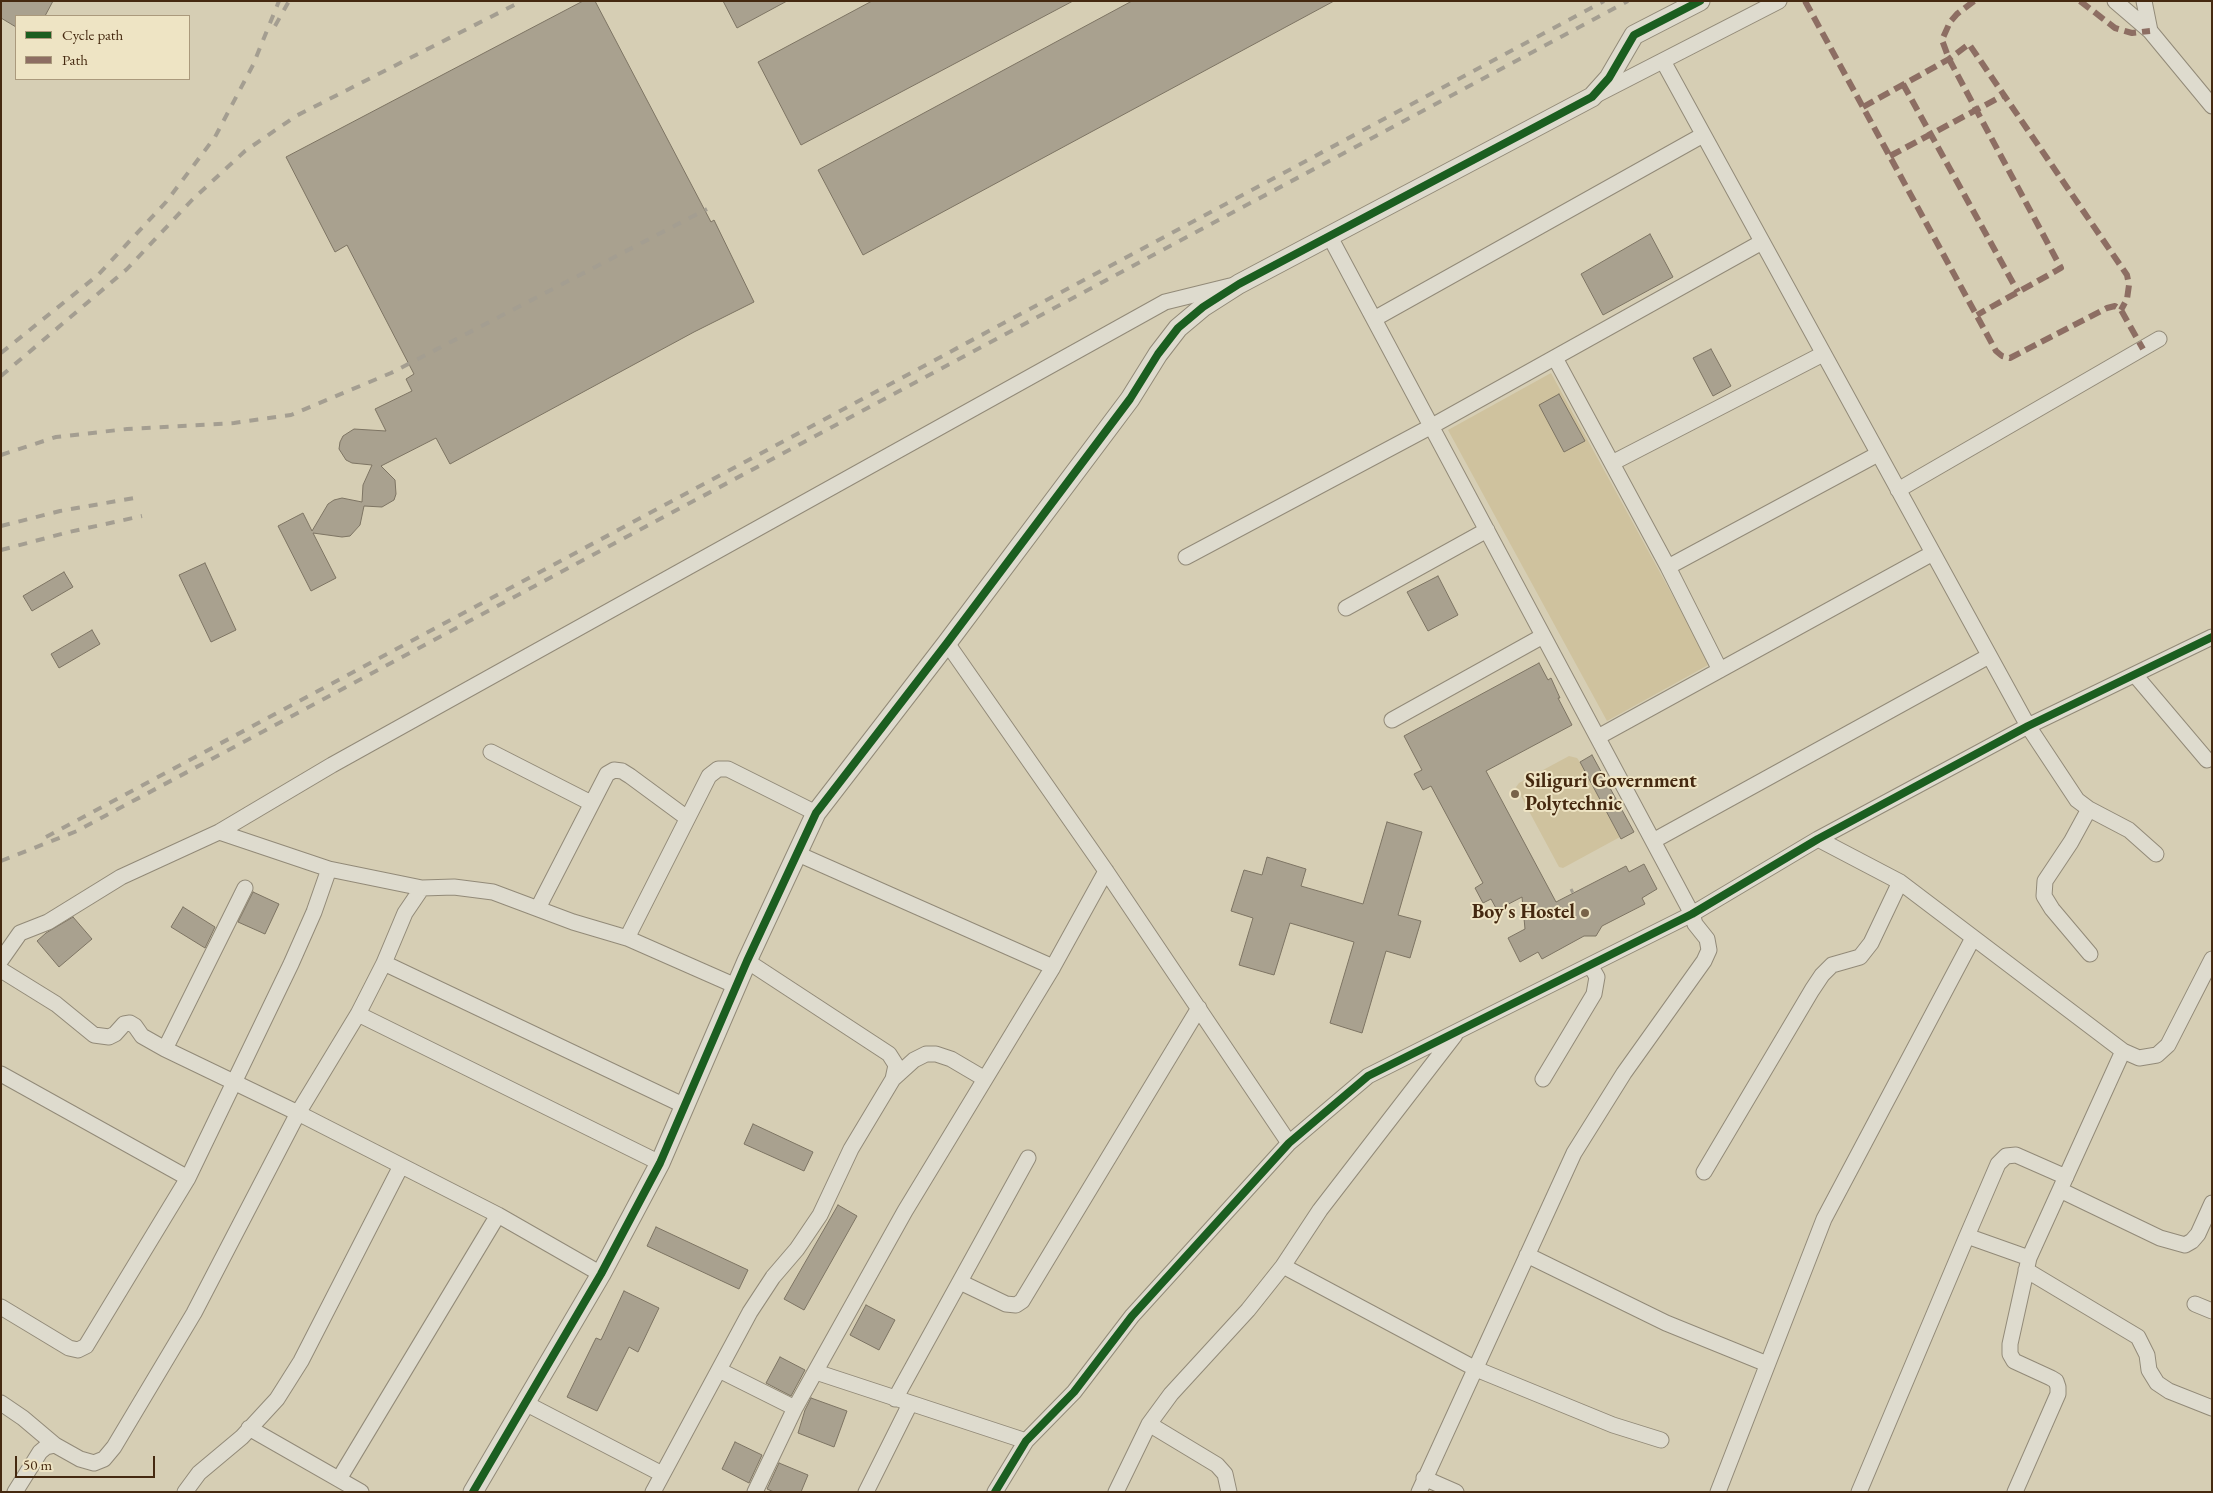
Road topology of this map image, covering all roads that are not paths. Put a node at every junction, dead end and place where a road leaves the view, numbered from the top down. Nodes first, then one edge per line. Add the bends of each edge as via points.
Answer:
1 (1700, 1) edge
2 (1779, 1) edge
3 (2115, 1) edge
4 (2144, 1) edge
5 (2150, 31) junction
6 (1663, 61) junction
7 (1592, 97) junction
8 (2212, 106) edge
9 (1703, 135) junction
10 (1330, 237) junction
11 (1762, 242) junction
12 (1239, 284) junction
13 (1374, 319) junction
14 (2160, 339) dead end
15 (1823, 354) junction
16 (1555, 358) junction
17 (1432, 426) junction
18 (1878, 454) junction
19 (1612, 463) junction
20 (1898, 490) junction
21 (1487, 530) junction
22 (1933, 554) junction
23 (1186, 557) dead end
24 (1668, 567) junction
25 (1346, 608) dead end
26 (1544, 636) junction
27 (2212, 637) edge
28 (947, 644) junction
29 (1989, 656) junction
30 (1720, 670) junction
31 (2135, 675) junction
32 (1392, 720) dead end
33 (2028, 726) junction
34 (1591, 734) junction
35 (491, 752) dead end
36 (2207, 760) dead end
37 (591, 804) junction
38 (2089, 809) junction
39 (816, 813) junction
40 (687, 818) junction
41 (219, 832) junction
42 (1647, 839) junction
43 (1818, 839) junction
44 (798, 854) junction
45 (2156, 854) dead end
46 (328, 869) junction
47 (1106, 871) junction
48 (1900, 882) junction
49 (245, 888) dead end
50 (422, 888) junction
51 (538, 908) junction
52 (1692, 914) junction
53 (20, 932) junction
54 (627, 938) junction
55 (1973, 938) junction
56 (1, 940) edge
57 (2090, 954) dead end
58 (2212, 959) edge
59 (1, 960) edge
60 (747, 961) junction
61 (384, 963) junction
62 (1590, 965) junction
63 (1053, 967) junction
64 (1, 970) edge
65 (736, 986) junction
66 (1199, 1008) junction
67 (358, 1014) junction
68 (1458, 1032) junction
69 (164, 1048) junction
70 (2123, 1052) junction
71 (1, 1074) edge
72 (893, 1079) junction
73 (985, 1079) junction
74 (1543, 1079) dead end
75 (235, 1082) junction
76 (685, 1106) junction
77 (298, 1113) junction
78 (1289, 1143) junction
79 (1028, 1158) dead end
80 (660, 1163) junction
81 (402, 1166) junction
82 (1704, 1172) dead end
83 (188, 1178) junction
84 (2063, 1184) junction
85 (2212, 1203) edge
86 (498, 1215) junction
87 (1967, 1236) junction
88 (1527, 1255) junction
89 (2027, 1264) junction
90 (1283, 1266) junction
91 (601, 1274) junction
92 (960, 1282) junction
93 (2194, 1304) dead end
94 (1, 1306) edge
95 (2212, 1311) edge
96 (1767, 1364) junction
97 (1476, 1368) junction
98 (718, 1370) junction
99 (816, 1372) junction
100 (895, 1399) junction
101 (1, 1402) edge
102 (525, 1403) junction
103 (910, 1404) junction
104 (795, 1408) junction
105 (2212, 1408) edge
106 (1149, 1424) junction
107 (249, 1428) junction
108 (1661, 1440) dead end
109 (1026, 1441) junction
110 (55, 1445) junction
111 (662, 1474) junction
112 (339, 1479) junction
113 (1, 1485) edge
114 (1422, 1485) edge
115 (11, 1492) edge
116 (15, 1492) edge
117 (185, 1492) edge
118 (361, 1492) edge
119 (473, 1492) edge
120 (653, 1492) edge
121 (755, 1492) edge
122 (866, 1492) edge
123 (995, 1492) edge
124 (1116, 1492) edge
125 (1230, 1492) edge
126 (1456, 1492) edge
127 (1718, 1492) edge
128 (1859, 1492) edge
129 (2015, 1492) edge

1 - 7 street via 1634,35 1609,78
2 - 6 street
3 - 5 street
4 - 5 street
5 - 8 street
6 - 7 street
6 - 9 street
7 - 10 street
9 - 11 street
9 - 13 street
10 - 12 street
10 - 13 street
11 - 15 street
11 - 16 street
12 - 28 street via 1178,328 1130,399
12 - 41 street via 1165,302 349,756
13 - 17 street
14 - 20 street
15 - 18 street
15 - 19 street
16 - 17 street
16 - 19 street
17 - 21 street
17 - 23 street
18 - 20 street
18 - 24 street
19 - 24 street
20 - 22 street
21 - 25 street
21 - 26 street
22 - 29 street
22 - 30 street
24 - 30 street
26 - 32 street
26 - 34 street
27 - 31 street
28 - 39 street
28 - 47 street
29 - 33 street
29 - 42 street
30 - 34 street
31 - 33 street
31 - 36 street
33 - 38 street via 2077,800
33 - 43 street
34 - 42 street
35 - 37 street
37 - 40 street via 607,774 614,770 622,771
37 - 51 street
38 - 45 street via 2129,830
38 - 57 street via 2045,881 2044,896
39 - 40 street via 728,769 718,769 709,776
39 - 44 street
40 - 54 street
41 - 46 street
41 - 53 street via 121,878 48,922
42 - 52 street
43 - 48 street
43 - 52 street
44 - 60 street
44 - 63 street
46 - 50 street
46 - 75 street via 314,912
47 - 63 street
47 - 66 street
48 - 55 street
48 - 82 street via 1871,943 1860,957 1832,965 1812,990
49 - 69 street
50 - 51 street via 454,887 493,892
50 - 61 street via 405,913
51 - 54 street
52 - 62 street
52 - 88 street via 1695,924 1707,939 1709,950 1624,1073 1574,1153
53 - 56 street
53 - 59 street
54 - 65 street
55 - 70 street
55 - 96 street via 1824,1219
58 - 70 street via 2168,1045 2157,1055 2148,1057 2139,1058
60 - 65 street
60 - 72 street via 889,1054 896,1065
61 - 67 street
61 - 76 street
62 - 68 street
62 - 74 street via 1597,977 1594,994
63 - 73 street
64 - 69 street via 56,1004 94,1035 109,1037 130,1023 142,1036
65 - 76 street
66 - 78 street
66 - 92 street via 1022,1301 1016,1305 1006,1304
67 - 77 street
67 - 80 street
68 - 78 street via 1368,1076
68 - 90 street via 1320,1210
69 - 75 street
70 - 84 street
71 - 83 street
72 - 73 street via 926,1054 951,1059
72 - 98 street via 851,1149 820,1215 773,1277
73 - 99 street via 905,1211
75 - 77 street
75 - 83 street
76 - 80 street
77 - 81 street
77 - 110 street via 194,1313 114,1447 104,1460 94,1463
78 - 109 street via 1132,1316 1074,1392
79 - 92 street
80 - 91 street
81 - 86 street
81 - 107 street via 301,1361 277,1399
83 - 94 street via 86,1346 78,1350 69,1348
84 - 85 street via 2177,1244 2185,1245 2198,1234
84 - 87 street via 2016,1155 2006,1156 1998,1164
84 - 89 street
86 - 91 street
86 - 112 street
87 - 89 street
87 - 128 street
88 - 96 street via 1666,1323
88 - 97 street
89 - 105 street via 2138,1337 2157,1384
89 - 129 street via 2010,1354 2014,1361 2056,1381 2058,1394
90 - 97 street
90 - 106 street via 1248,1310 1171,1394
91 - 102 street
92 - 100 street
93 - 95 street
96 - 127 street
97 - 108 street via 1613,1425
97 - 114 street
98 - 104 street
98 - 111 street
99 - 100 street
99 - 104 street
100 - 103 street
101 - 110 street
102 - 111 street
102 - 119 street
103 - 109 street
103 - 122 street
104 - 121 street
106 - 124 street
106 - 125 street via 1217,1465 1225,1474
107 - 112 street
107 - 117 street via 199,1473
109 - 123 street
110 - 116 street via 40,1452
111 - 120 street
112 - 118 street
113 - 115 street
114 - 126 street

